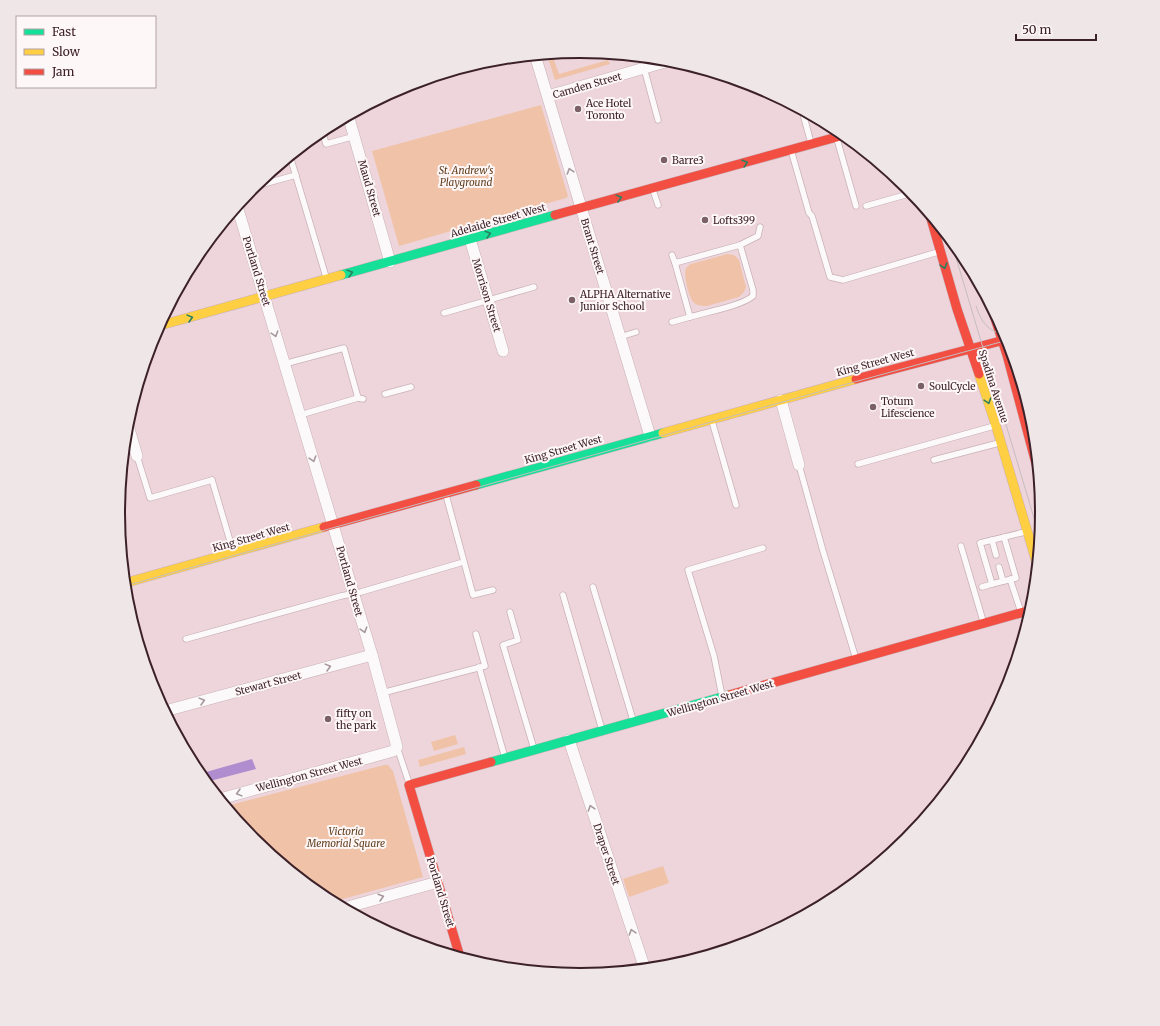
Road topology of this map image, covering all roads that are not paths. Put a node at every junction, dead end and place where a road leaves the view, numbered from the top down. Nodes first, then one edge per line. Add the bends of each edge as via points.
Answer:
1 (537, 60) edge
2 (655, 65) edge
3 (644, 68) junction
4 (548, 96) junction
5 (804, 117) edge
6 (658, 120) dead end
7 (350, 121) edge
8 (355, 136) junction
9 (324, 137) edge
10 (836, 137) edge
11 (841, 141) edge
12 (812, 144) junction
13 (791, 150) junction
14 (292, 161) edge
15 (296, 175) junction
16 (267, 183) edge
17 (653, 189) junction
18 (905, 195) edge
19 (658, 205) dead end
20 (856, 206) dead end
21 (866, 206) dead end
22 (582, 208) junction
23 (239, 212) edge
24 (760, 227) dead end
25 (933, 227) edge
26 (470, 239) junction
27 (740, 245) junction
28 (940, 251) junction
29 (672, 255) dead end
30 (390, 262) junction
31 (675, 263) junction
32 (327, 279) junction
33 (534, 287) dead end
34 (264, 297) junction
35 (488, 301) junction
36 (444, 313) dead end
37 (690, 317) junction
38 (672, 322) dead end
39 (167, 324) edge
40 (636, 332) dead end
41 (620, 337) junction
42 (1001, 341) edge
43 (971, 348) junction
44 (504, 351) dead end
45 (284, 364) junction
46 (411, 387) dead end
47 (385, 394) dead end
48 (781, 400) junction
49 (300, 415) junction
50 (711, 419) junction
51 (996, 426) junction
52 (650, 436) junction
53 (132, 438) edge
54 (1001, 442) junction
55 (137, 456) joint
56 (934, 460) dead end
57 (858, 464) dead end
58 (799, 465) joint
59 (446, 493) junction
60 (736, 505) dead end
61 (333, 525) junction
62 (1027, 531) junction
63 (1004, 537) junction
64 (992, 540) junction
65 (960, 546) dead end
66 (763, 548) dead end
67 (1033, 551) edge
68 (233, 553) junction
69 (996, 555) dead end
70 (460, 563) dead end
71 (999, 567) dead end
72 (1010, 579) junction
73 (131, 581) edge
74 (1004, 581) junction
75 (992, 584) junction
76 (593, 587) dead end
77 (982, 587) dead end
78 (493, 590) dead end
79 (353, 594) junction
80 (563, 595) dead end
81 (510, 612) dead end
82 (1021, 613) joint
83 (984, 624) junction
84 (476, 634) dead end
85 (186, 639) dead end
86 (372, 655) junction
87 (856, 660) junction
88 (479, 667) junction
89 (382, 693) junction
90 (722, 697) junction
91 (170, 710) edge
92 (634, 722) junction
93 (602, 730) junction
94 (569, 740) junction
95 (397, 747) junction
96 (534, 750) junction
97 (505, 758) junction
98 (409, 785) junction
99 (225, 798) edge
100 (438, 882) junction
101 (351, 906) edge
102 (458, 951) edge
103 (642, 963) edge

1 - 4 street, Brant Street
2 - 3 street, Camden Street
3 - 4 street, Camden Street
3 - 6 lane
22 -> 4 street, Brant Street
5 - 12 lane
7 - 8 street, Maud Street
8 - 9 lane via 326,144
8 - 30 street, Maud Street
10 - 12 main road, Adelaide Street West
11 - 20 lane
12 - 13 main road, Adelaide Street West
17 -> 13 main road, Adelaide Street West
13 - 28 lane via 830,277 843,280
14 - 15 lane
15 - 16 lane
15 - 32 lane
17 - 19 lane
22 -> 17 main road, Adelaide Street West
18 - 21 lane
26 -> 22 main road, Adelaide Street West
22 - 41 street, Brant Street
23 - 34 street, Portland Street
24 - 27 lane via 758,236
25 - 28 main road, Spadina Avenue
26 - 30 main road, Adelaide Street West
26 - 35 street, Morrison Street
27 - 31 lane
27 - 37 lane via 753,296 748,300
28 -> 43 main road, Spadina Avenue
29 - 31 lane
32 -> 30 main road, Adelaide Street West
31 - 37 lane
32 - 34 main road, Adelaide Street West
33 - 35 lane
39 -> 34 main road, Adelaide Street West
34 -> 45 street, Portland Street
35 - 36 lane
35 - 44 street, Morrison Street
37 - 38 lane
40 - 41 lane
41 - 52 street, Brant Street
42 - 43 main road, King Street West
43 - 48 main road, King Street West
43 -> 51 main road, Spadina Avenue
45 - 49 street, Portland Street
45 - 49 lane via 344,348 360,398
46 - 47 lane
48 - 50 main road, King Street West
48 - 58 street
49 -> 61 street, Portland Street
50 - 52 main road, King Street West
50 - 60 lane
51 - 54 main road, Spadina Avenue
51 - 57 lane
52 - 59 main road, King Street West
53 - 55 street
54 - 56 lane
54 - 62 main road, Spadina Avenue
55 - 68 lane via 150,498 213,478
58 - 87 lane
59 - 61 main road, King Street West
59 - 78 lane via 473,595
61 - 68 main road, King Street West
61 - 79 street, Portland Street
62 - 63 lane
62 - 67 main road, Spadina Avenue
63 - 64 lane
63 - 72 lane via 1016,578
64 - 69 lane
64 - 75 lane via 980,543
65 - 83 lane
66 - 90 lane via 688,570 714,656
68 - 73 main road, King Street West
70 - 79 lane
71 - 74 lane
72 - 74 lane
72 - 82 lane
74 - 75 lane
75 - 77 lane
76 - 92 lane
79 - 85 lane
79 -> 86 street, Portland Street
80 - 93 lane
81 - 96 lane via 518,640 504,645
82 - 83 main road, Wellington Street West
83 - 87 main road, Wellington Street West
84 - 88 lane via 485,666
86 - 89 street, Portland Street
91 -> 86 street, Stewart Street
87 - 90 main road, Wellington Street West
88 - 89 lane
88 - 97 lane
89 - 95 street, Portland Street
90 - 92 main road, Wellington Street West
92 - 93 main road, Wellington Street West
93 - 94 main road, Wellington Street West
94 - 96 main road, Wellington Street West
103 -> 94 street, Draper Street
95 - 98 lane, Portland Street
95 -> 99 street, Wellington Street West via 393,751
96 - 97 main road, Wellington Street West
97 - 98 main road, Wellington Street West
98 - 100 main road, Portland Street
101 -> 100 street
100 - 102 main road, Portland Street

